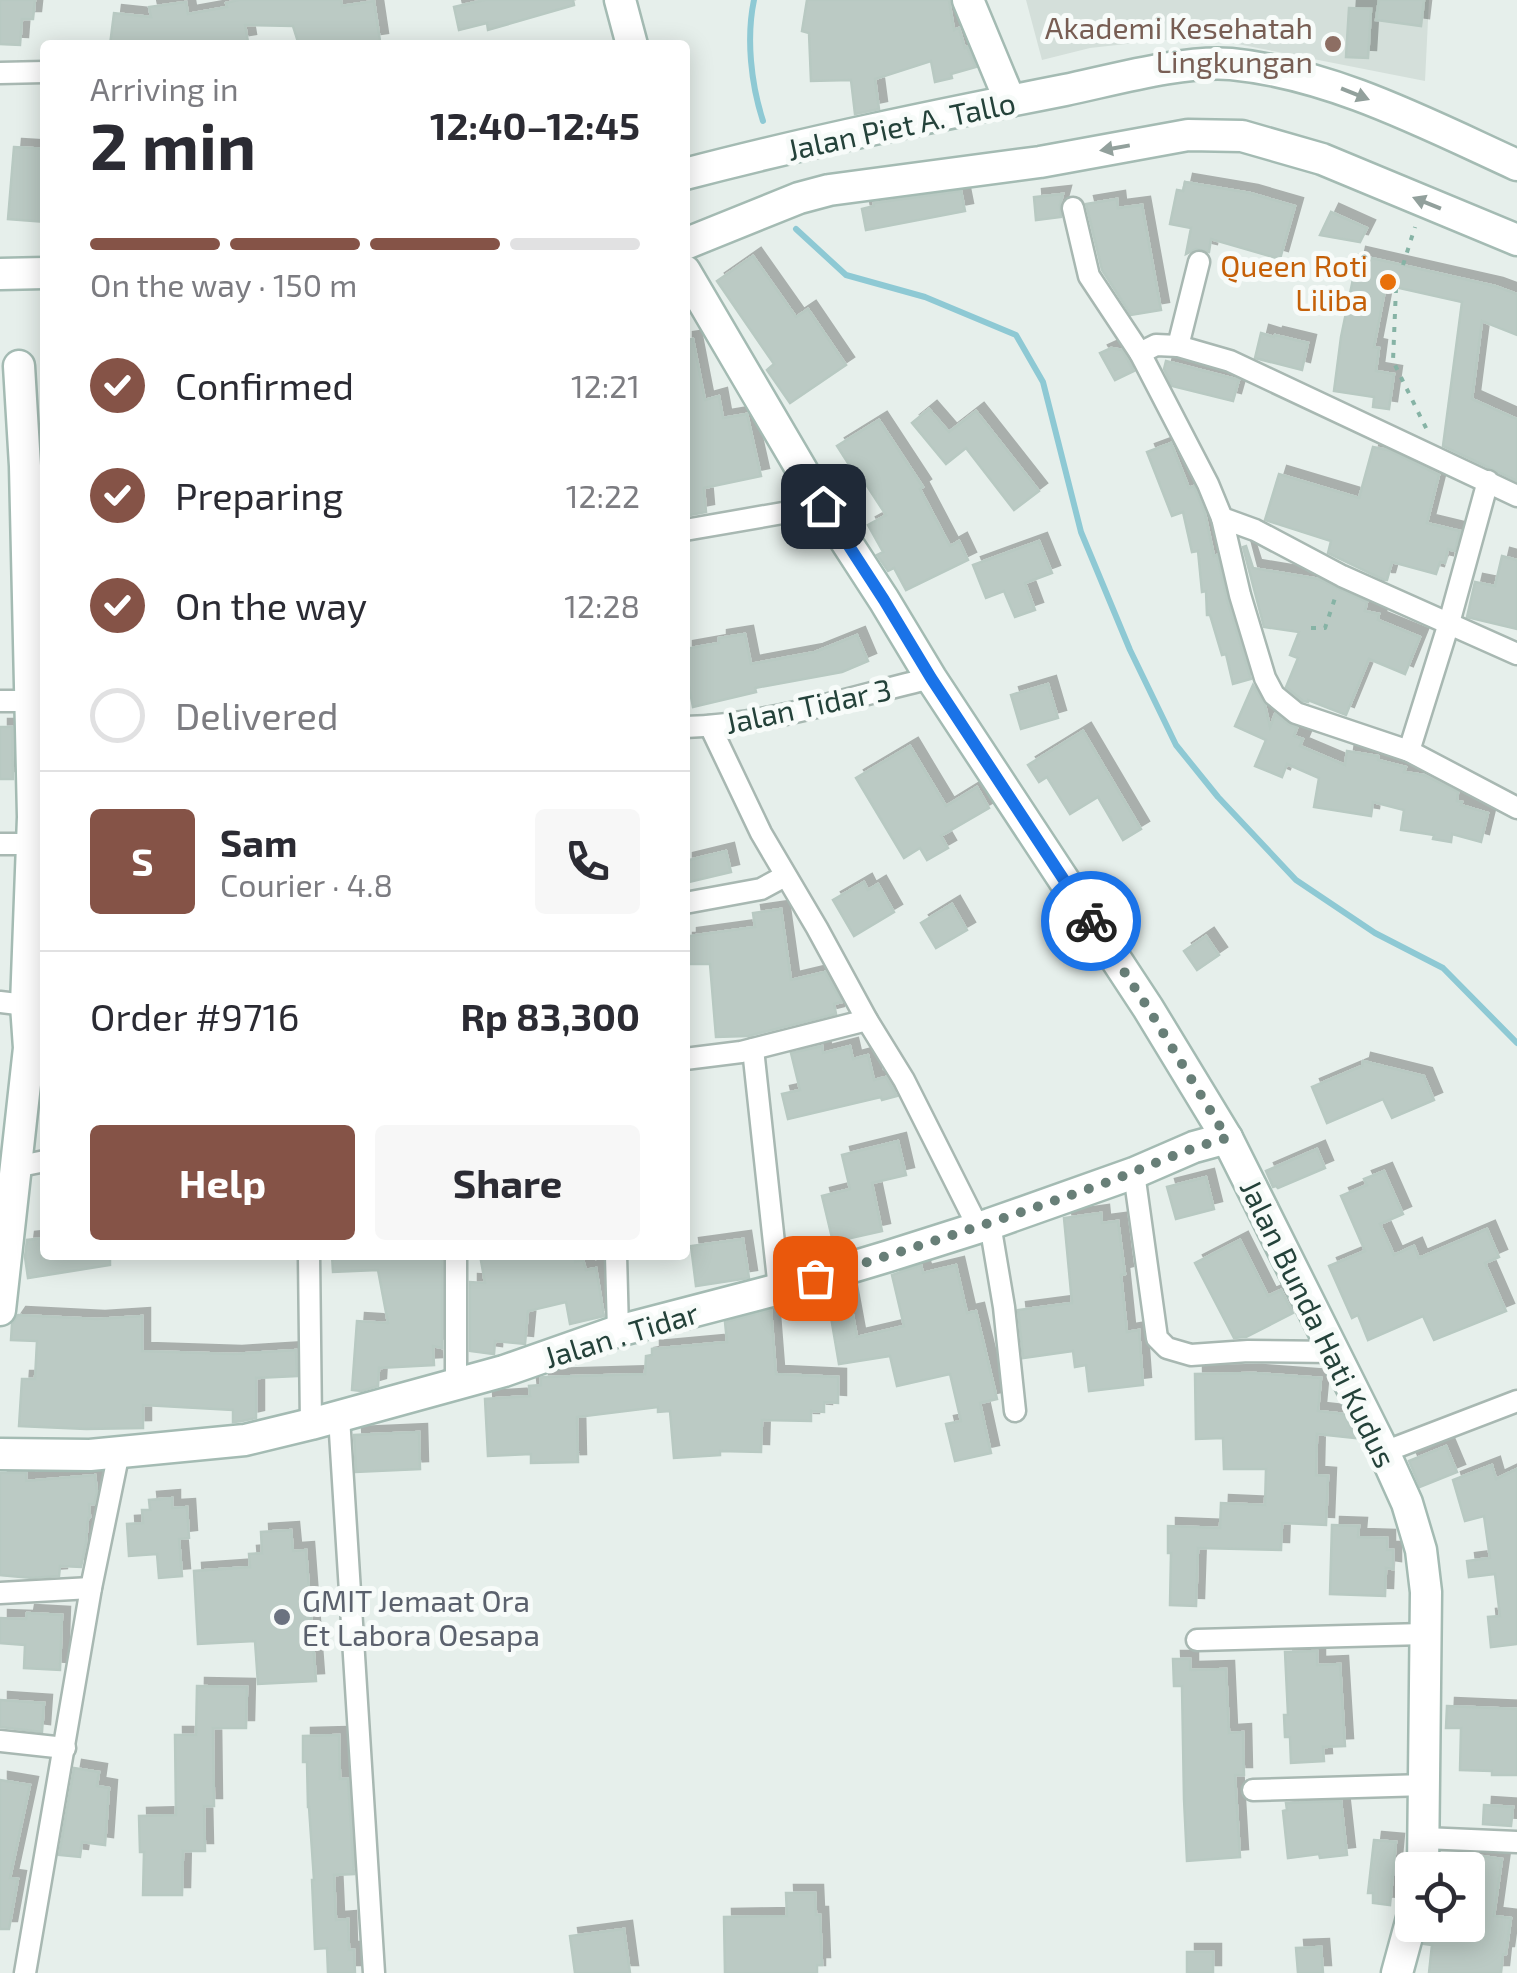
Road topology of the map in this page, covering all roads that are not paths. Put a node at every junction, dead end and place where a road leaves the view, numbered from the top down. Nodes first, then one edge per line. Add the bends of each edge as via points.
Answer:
1 (620, 0) edge
2 (968, 0) edge
3 (631, 40) edge
4 (40, 72) edge
5 (0, 73) edge
6 (1010, 100) junction
7 (784, 150) junction
8 (1517, 165) edge
9 (690, 173) edge
10 (799, 198) junction
11 (1073, 208) dead end
12 (1517, 240) edge
13 (690, 242) edge
14 (1199, 262) dead end
15 (40, 273) edge
16 (0, 274) edge
17 (690, 280) edge
18 (1178, 346) junction
19 (1140, 354) junction
20 (21, 366) edge
21 (1488, 481) junction
22 (1517, 496) edge
23 (823, 506) junction
24 (1222, 518) junction
25 (690, 529) edge
26 (1449, 624) junction
27 (37, 638) edge
28 (1517, 654) edge
29 (931, 678) junction
30 (15, 701) edge
31 (710, 726) junction
32 (690, 727) edge
33 (1409, 751) junction
34 (1517, 808) edge
35 (37, 826) edge
36 (0, 844) edge
37 (785, 876) junction
38 (690, 902) edge
39 (24, 1003) edge
40 (867, 1020) junction
41 (753, 1049) junction
42 (690, 1059) edge
43 (10, 1131) edge
44 (1227, 1138) junction
45 (30, 1164) edge
46 (1134, 1173) junction
47 (984, 1225) junction
48 (309, 1260) edge
49 (456, 1260) edge
50 (616, 1260) edge
51 (778, 1289) junction
52 (1, 1300) edge
53 (0, 1310) edge
54 (618, 1331) junction
55 (1336, 1352) junction
56 (456, 1383) junction
57 (1517, 1401) edge
58 (1016, 1411) dead end
59 (325, 1420) junction
60 (119, 1452) junction
61 (1384, 1452) junction
62 (0, 1454) edge
63 (91, 1588) junction
64 (0, 1592) edge
65 (1424, 1634) junction
66 (1197, 1640) dead end
67 (0, 1742) edge
68 (65, 1748) junction
69 (1426, 1785) junction
70 (1253, 1790) dead end
71 (1424, 1838) junction
72 (1517, 1842) edge
73 (1424, 1852) edge
74 (1405, 1942) edge
75 (24, 1973) edge
76 (374, 1973) edge
77 (1396, 1973) edge

1 - 3 street
2 - 6 street
4 - 5 street
6 - 7 street, Jalan Piet A. Tallo
6 -> 8 street, Jalan Piet A. Tallo via 1173,68 1228,64 1344,89
7 - 9 street, Jalan Piet A. Tallo
7 - 10 street
12 -> 10 street, Jalan Piet A. Tallo via 1322,159 1242,136 1188,135
10 - 13 street, Jalan Piet A. Tallo
11 - 19 street via 1089,276
14 - 18 street
15 - 16 street
17 - 23 street, Jalan Bunda Hati Kudus
18 - 19 street via 1156,345
18 - 21 street via 1230,362
19 - 24 street
20 - 27 street
21 - 22 street
21 - 26 street
23 - 25 street
23 - 29 street, Jalan Bunda Hati Kudus
24 - 26 street
24 - 33 street via 1274,695 1296,712
26 - 28 street
26 - 33 street
27 - 30 street
29 - 31 street, Jalan Tidar 3
29 - 44 street, Jalan Bunda Hati Kudus
30 - 35 street
31 - 32 street, Jalan Tidar 3
31 - 37 street
33 - 34 street
35 - 36 street
35 - 39 street
37 - 38 street via 762,889
37 - 40 street
39 - 43 street via 29,1048
40 - 41 street
40 - 47 street
41 - 42 street
41 - 51 street
43 - 45 street
44 - 46 street, Jalan . Tidar
44 - 55 street, Jalan Bunda Hati Kudus
45 - 52 street
46 - 47 street, Jalan . Tidar
46 - 55 street via 1157,1338 1167,1348 1190,1354
47 - 51 street, Jalan . Tidar
47 - 58 street via 1004,1307
48 - 59 street
49 - 56 street
50 - 54 street
51 - 54 street, Jalan . Tidar
52 - 53 street
54 - 56 street, Jalan . Tidar
55 - 61 street, Jalan Bunda Hati Kudus
56 - 59 street, Jalan . Tidar
57 - 61 street
59 - 60 street, Jalan . Tidar via 245,1440
59 - 76 street
60 - 62 street, Jalan . Tidar
60 - 63 street
61 - 65 street, Jalan Bunda Hati Kudus via 1420,1550
63 - 64 street
63 - 68 street
65 - 66 street
65 - 69 street, Jalan Bunda Hati Kudus
67 - 68 street
68 - 75 street
69 - 70 street
69 - 71 street, Jalan Bunda Hati Kudus
71 - 72 street
71 - 73 street, Jalan Bunda Hati Kudus
74 - 77 street

